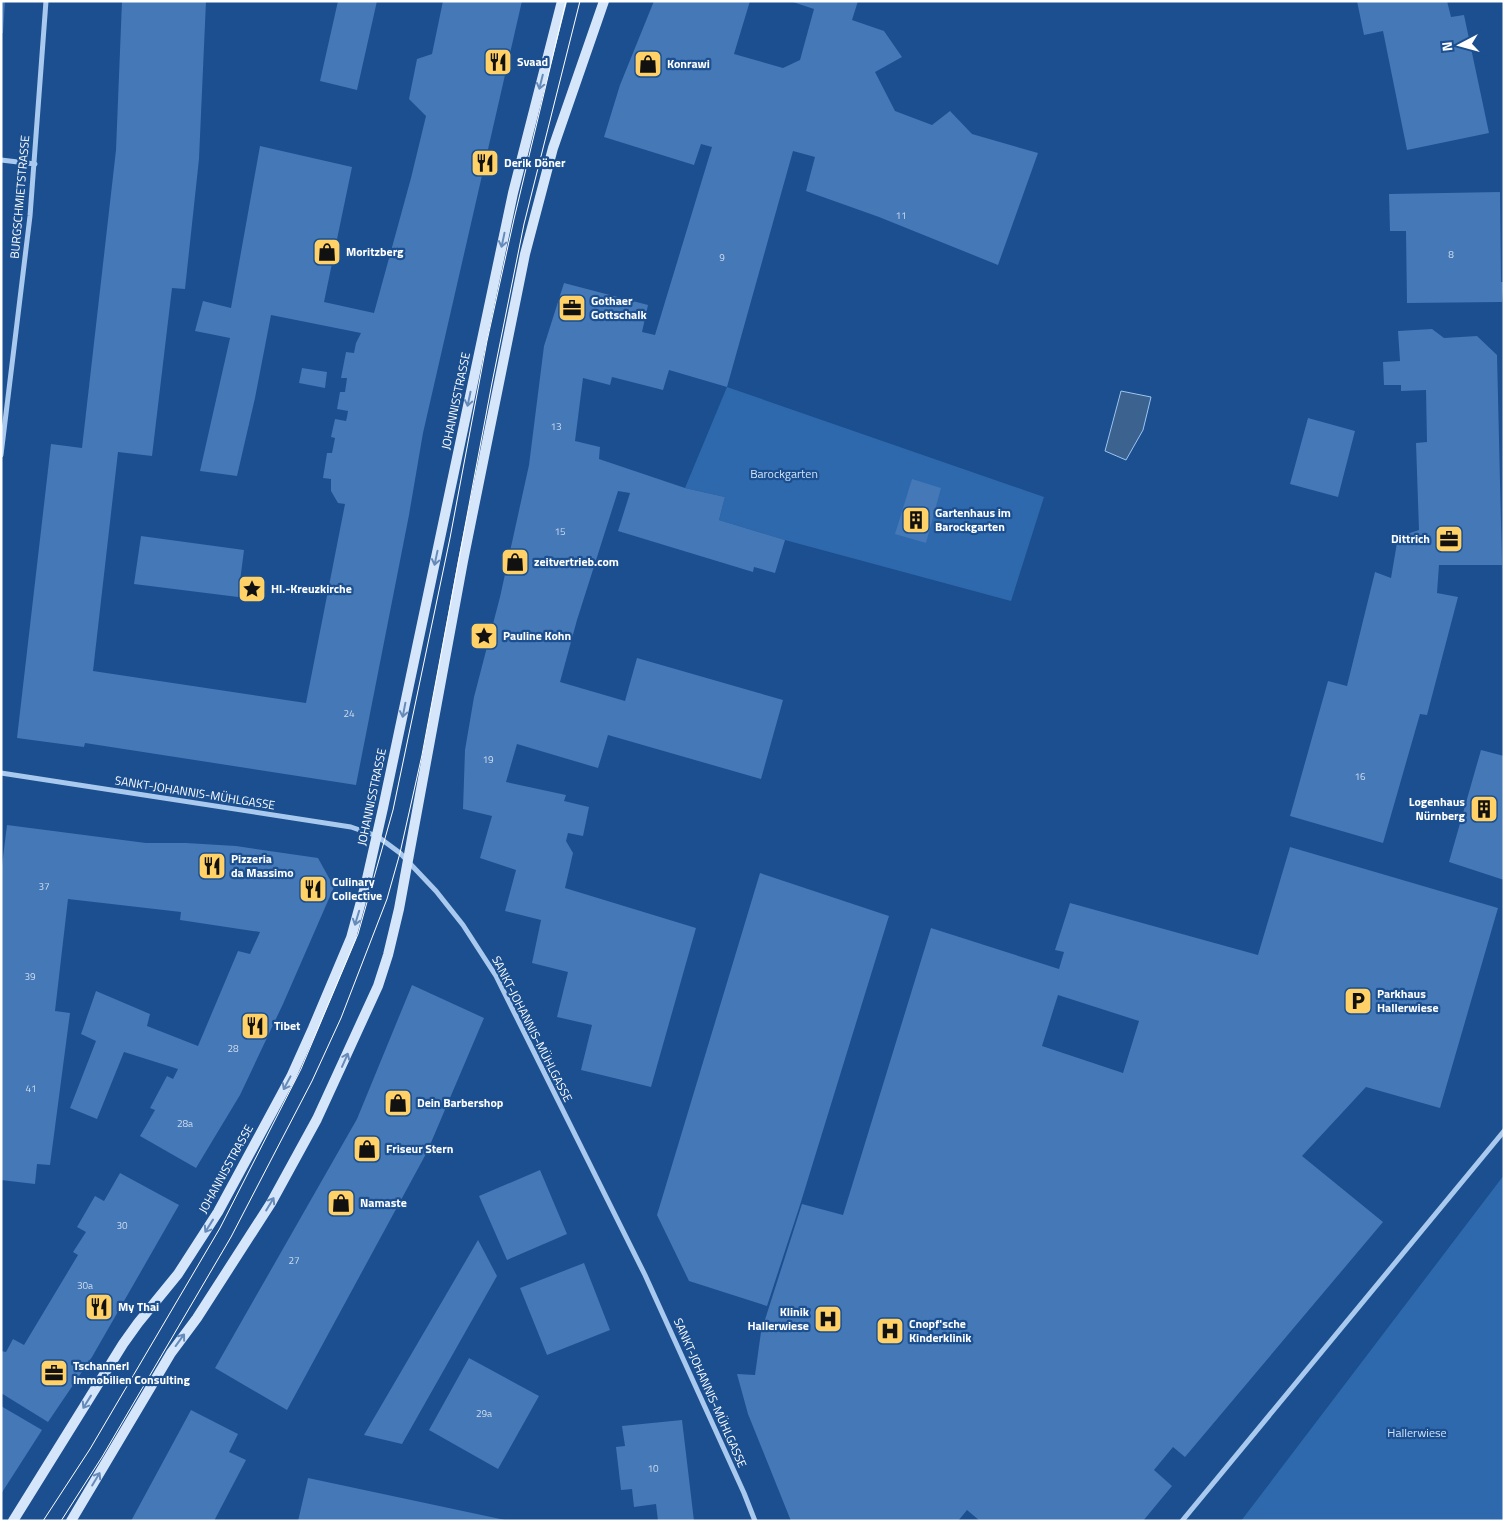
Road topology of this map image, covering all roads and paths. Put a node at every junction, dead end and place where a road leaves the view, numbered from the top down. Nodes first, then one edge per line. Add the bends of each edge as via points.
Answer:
1 (46, 1) edge
2 (562, 1) edge
3 (604, 1) edge
4 (1, 160) edge
5 (35, 164) junction
6 (1, 454) edge
7 (1, 773) edge
8 (377, 836) junction
9 (408, 862) junction
10 (1504, 1131) edge
11 (13, 1521) edge
12 (71, 1521) edge
13 (755, 1521) edge
14 (1182, 1521) edge

1 - 5 street, BURGSCHMIETSTRASSE
2 -> 8 main road, JOHANNISSTRASSE via 513,193
3 - 9 main road via 554,148 525,254 462,561
4 - 5 street
5 - 6 street, BURGSCHMIETSTRASSE
7 - 8 street, SANKT-JOHANNIS-MÜHLGASSE via 351,827
8 - 9 street, SANKT-JOHANNIS-MÜHLGASSE
8 -> 11 main road, JOHANNISSTRASSE via 350,938 291,1077 209,1225 178,1274 123,1344
12 -> 9 main road via 171,1353 271,1202 317,1119 378,986
9 - 13 street, SANKT-JOHANNIS-MÜHLGASSE via 458,919 496,976 646,1275
10 - 14 street

